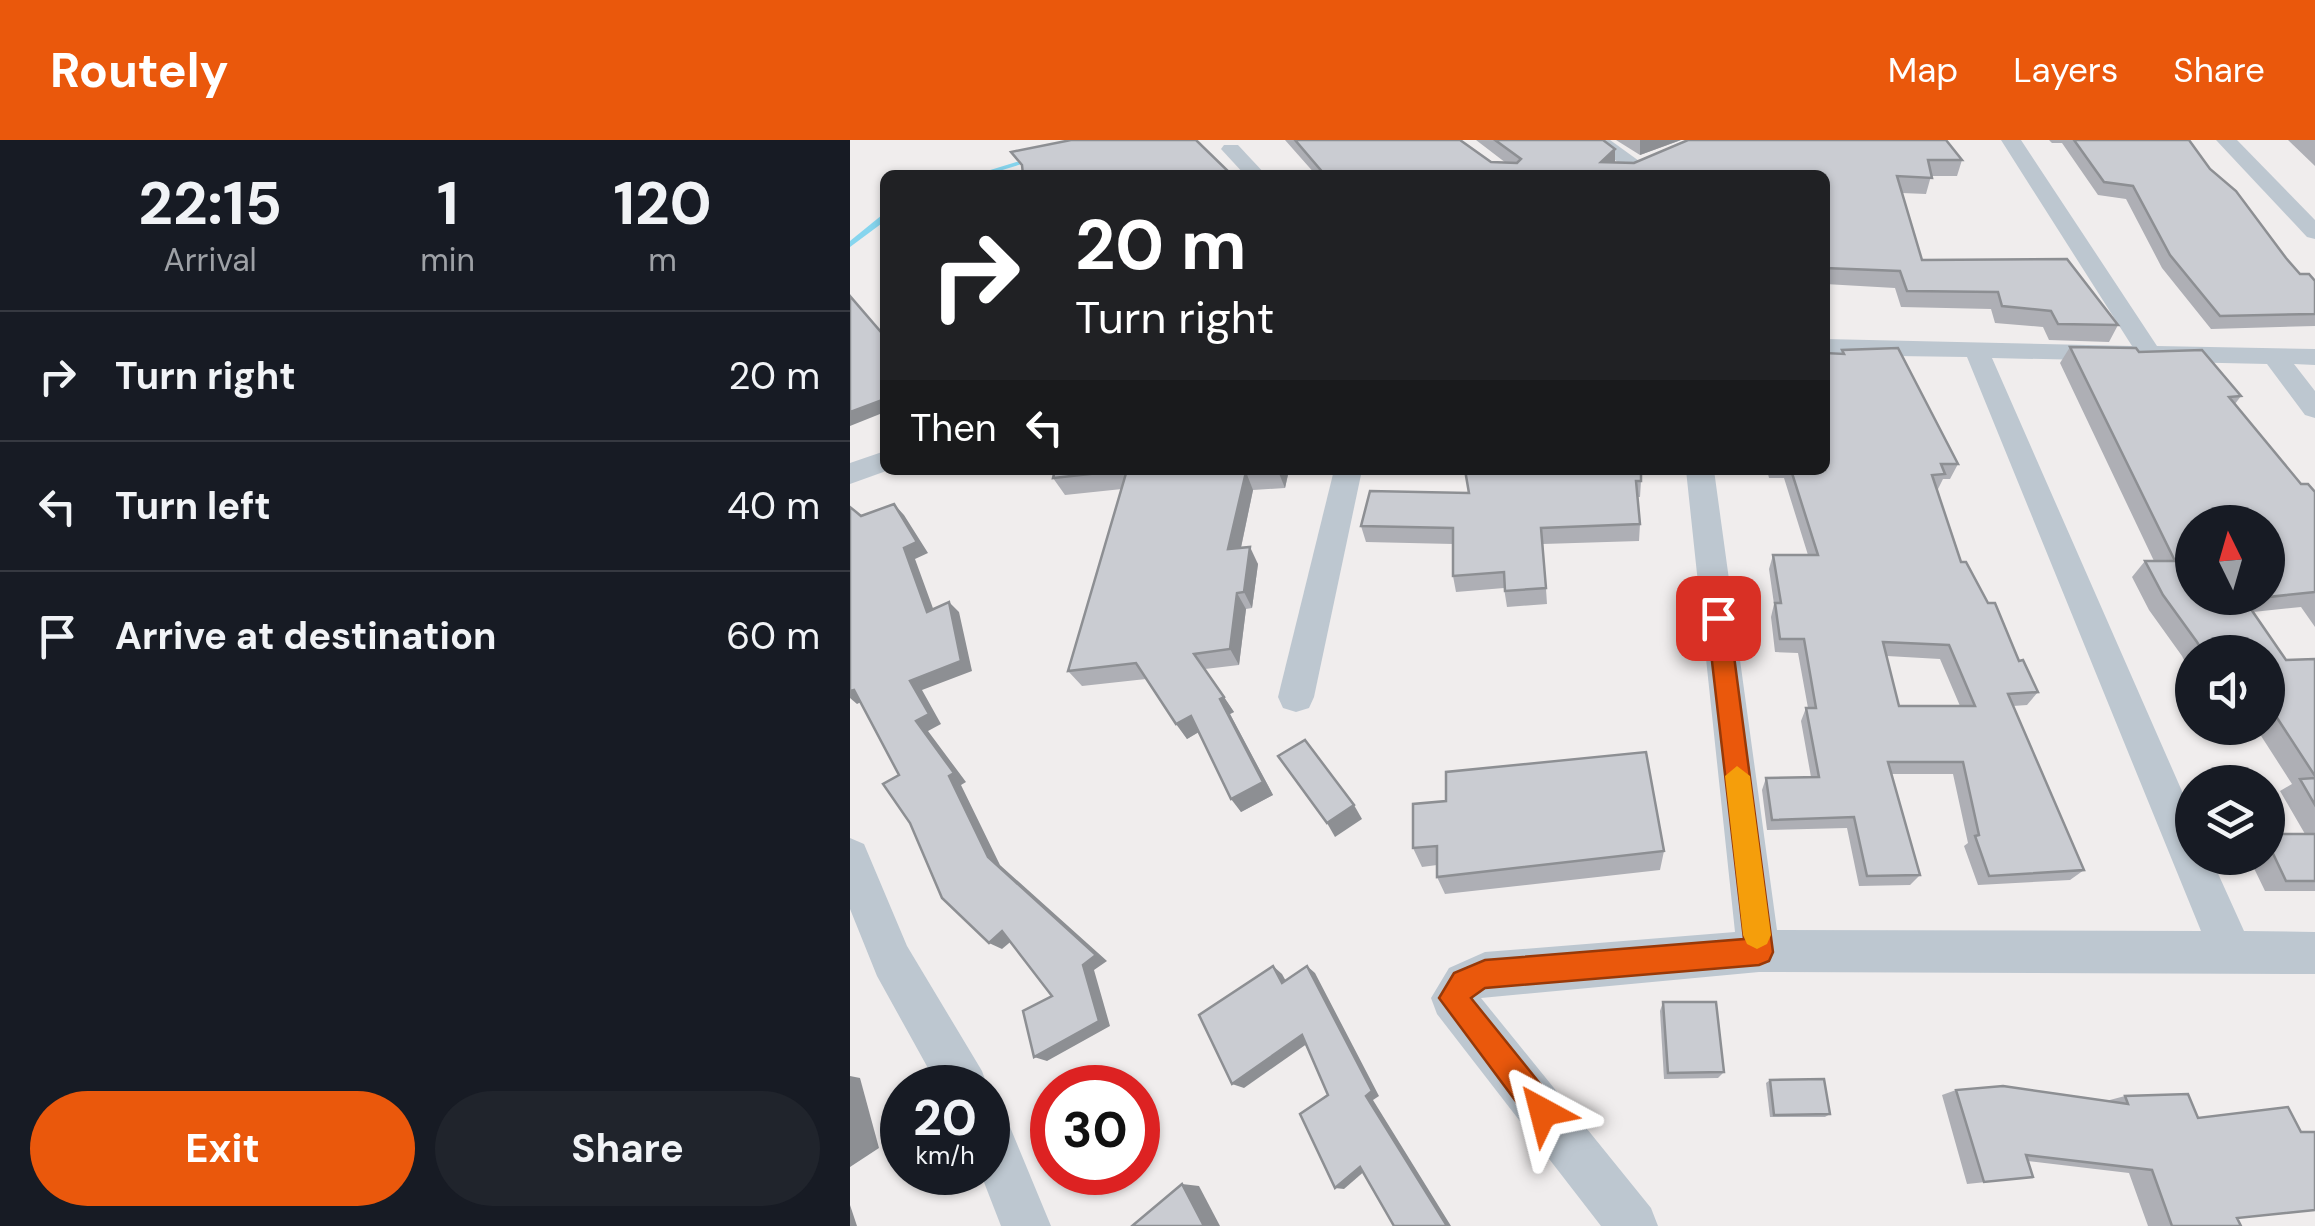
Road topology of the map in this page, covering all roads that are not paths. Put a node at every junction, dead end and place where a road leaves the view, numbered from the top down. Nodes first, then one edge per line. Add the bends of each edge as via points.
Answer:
1 (1597, 140) edge
2 (2011, 140) edge
3 (2226, 140) edge
4 (1231, 149) dead end
5 (1251, 170) edge
6 (1626, 170) edge
7 (2315, 232) edge
8 (1830, 347) edge
9 (1977, 352) junction
10 (2149, 353) junction
11 (2275, 356) junction
12 (2315, 357) edge
13 (2315, 408) edge
14 (880, 464) edge
15 (850, 474) edge
16 (1347, 475) edge
17 (1701, 475) edge
18 (1296, 697) dead end
19 (850, 857) edge
20 (1759, 952) junction
21 (2230, 952) junction
22 (2315, 953) edge
23 (952, 1065) edge
24 (1010, 1186) edge
25 (1026, 1226) edge
26 (1633, 1226) edge

1 - 6 street via 1645,162
2 - 10 street
3 - 7 street
4 - 5 street
8 - 9 street
9 - 10 street
9 - 21 street
10 - 11 street
11 - 12 street
11 - 13 street
14 - 15 street
16 - 18 street
17 - 20 street
19 - 23 street via 892,961
20 - 21 street
20 - 26 street via 1485,974 1464,983 1453,998
21 - 22 street
24 - 25 street

